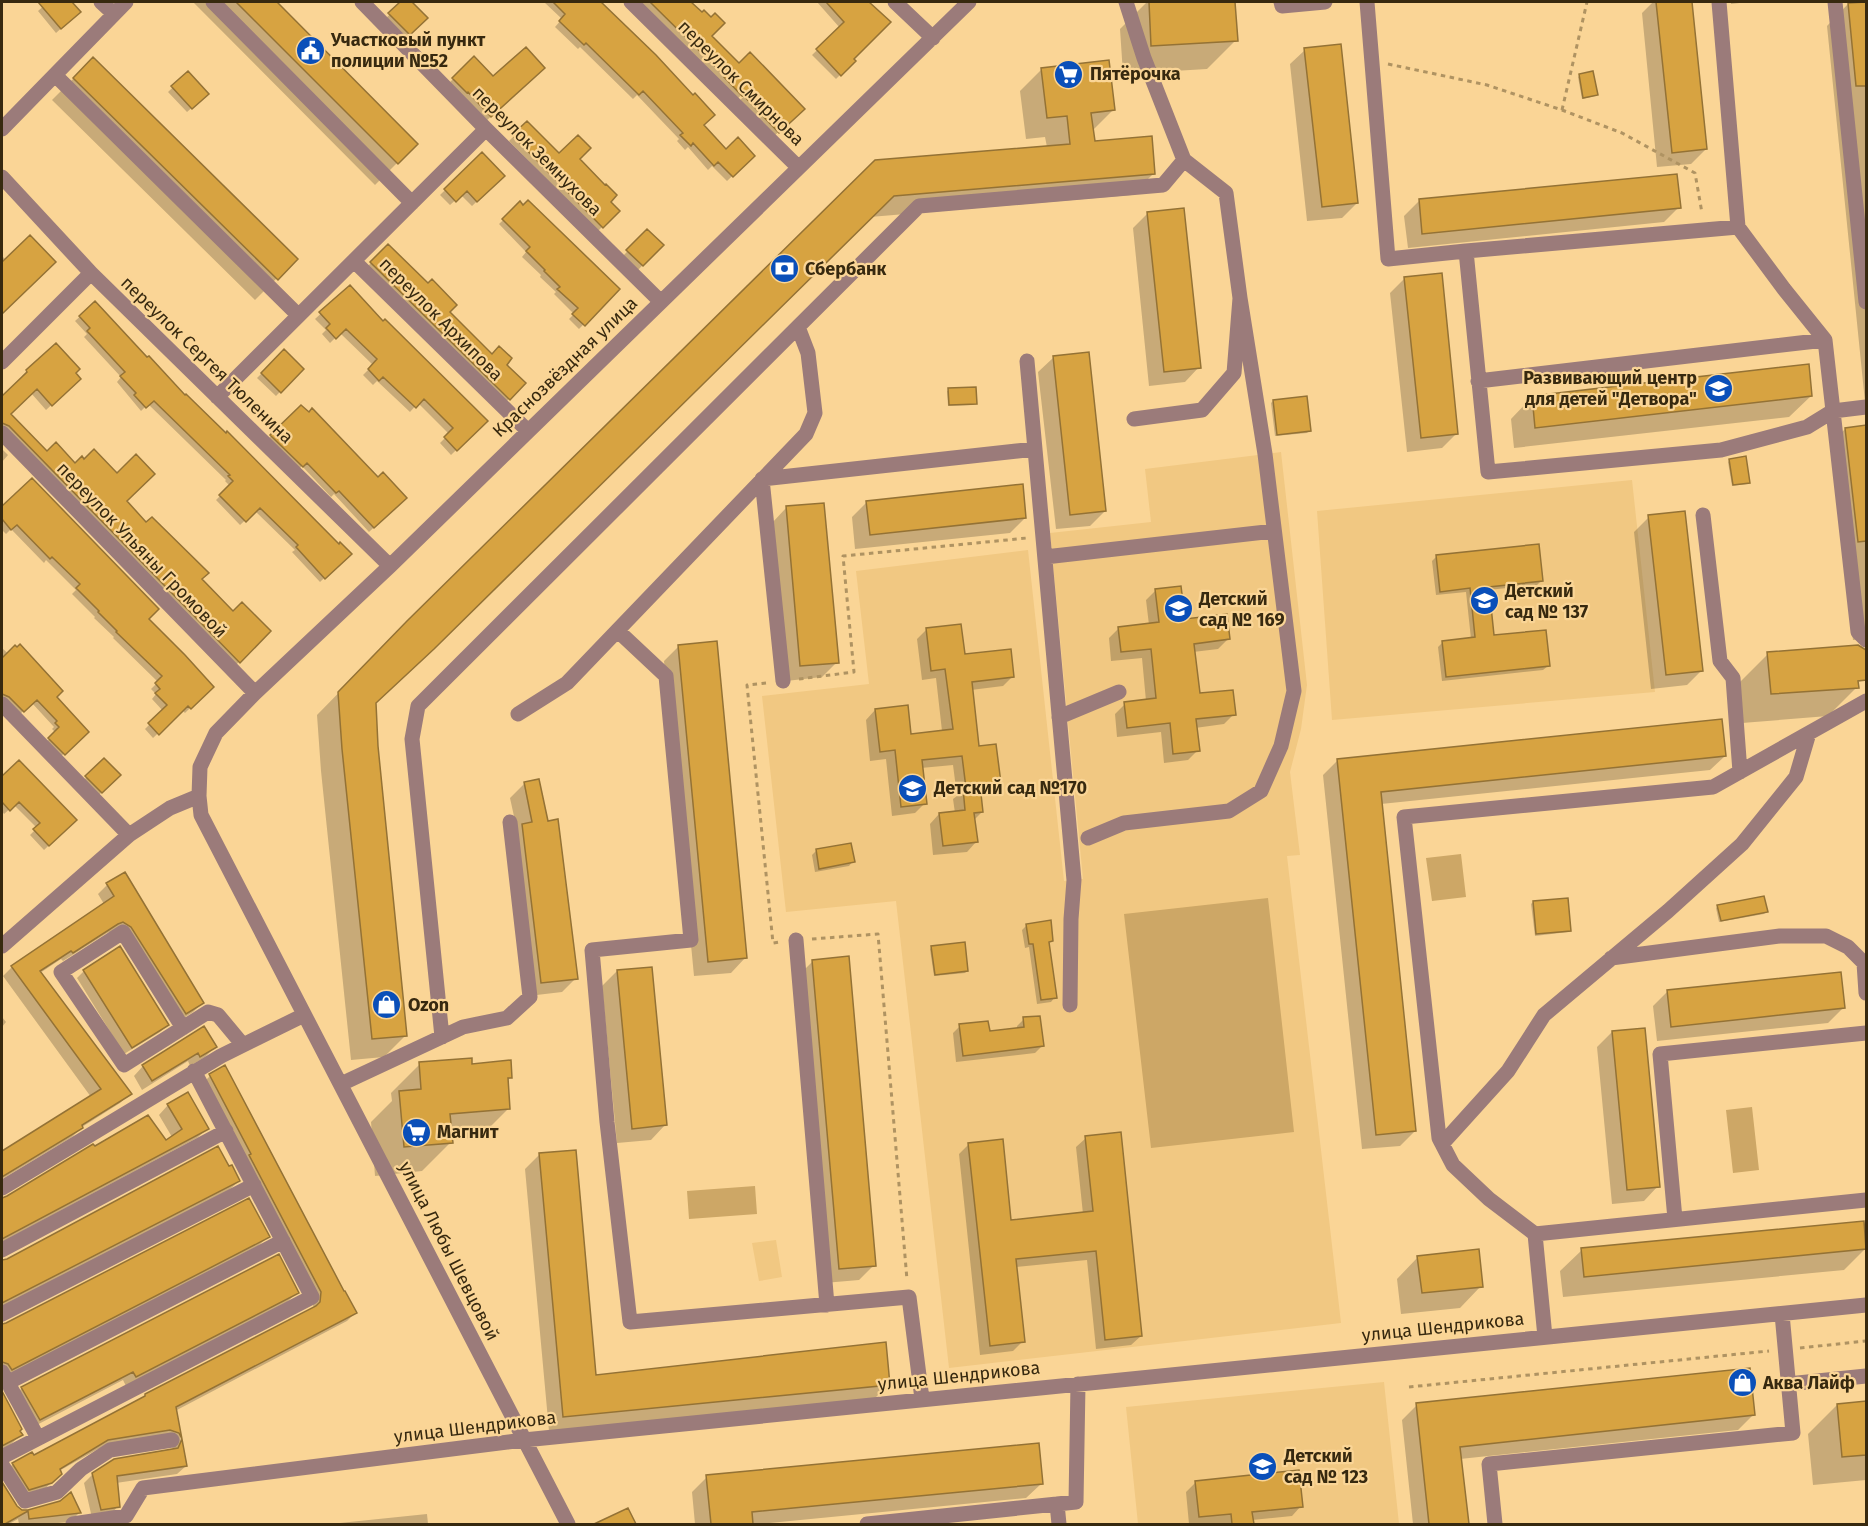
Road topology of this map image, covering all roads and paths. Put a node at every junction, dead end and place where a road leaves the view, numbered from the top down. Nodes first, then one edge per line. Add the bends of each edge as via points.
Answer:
1 (101, 2) edge
2 (126, 2) edge
3 (213, 2) edge
4 (631, 2) edge
5 (895, 2) edge
6 (969, 2) edge
7 (1126, 2) edge
8 (1281, 2) edge
9 (1325, 2) edge
10 (1366, 2) edge
11 (1587, 2) edge
12 (1719, 2) edge
13 (1835, 2) edge
14 (370, 4) edge
15 (114, 14) junction
16 (933, 38) junction
17 (1371, 61) junction
18 (55, 75) junction
19 (1562, 110) junction
20 (2, 129) edge
21 (486, 129) junction
22 (1184, 160) junction
23 (798, 167) junction
24 (2, 177) edge
25 (412, 203) junction
26 (1738, 227) junction
27 (1705, 230) junction
28 (1466, 251) junction
29 (354, 261) junction
30 (91, 273) junction
31 (1240, 298) junction
32 (660, 301) junction
33 (1866, 302) edge
34 (298, 315) junction
35 (798, 327) junction
36 (1825, 339) junction
37 (1027, 361) dead end
38 (2, 362) edge
39 (1478, 381) junction
40 (217, 397) junction
41 (1866, 407) edge
42 (1833, 411) junction
43 (1134, 419) dead end
44 (527, 430) junction
45 (2, 434) edge
46 (1035, 449) junction
47 (762, 479) junction
48 (1703, 515) dead end
49 (1274, 531) junction
50 (1028, 538) dead end
51 (1045, 557) junction
52 (390, 566) junction
53 (618, 631) junction
54 (1866, 640) edge
55 (783, 681) junction
56 (1119, 692) dead end
57 (255, 693) junction
58 (1866, 701) edge
59 (2, 704) edge
60 (518, 714) dead end
61 (1059, 717) junction
62 (1809, 733) junction
63 (200, 767) joint
64 (1740, 772) junction
65 (199, 796) junction
66 (510, 822) dead end
67 (129, 835) junction
68 (1088, 838) dead end
69 (796, 940) junction
70 (2, 946) edge
71 (1611, 958) junction
72 (1866, 993) edge
73 (1070, 1005) dead end
74 (304, 1015) junction
75 (183, 1028) junction
76 (1866, 1033) edge
77 (442, 1037) junction
78 (243, 1045) junction
79 (194, 1071) junction
80 (341, 1084) junction
81 (226, 1131) junction
82 (1442, 1144) junction
83 (254, 1185) junction
84 (2, 1188) edge
85 (1866, 1200) edge
86 (1675, 1219) junction
87 (1535, 1234) junction
88 (283, 1241) junction
89 (2, 1250) edge
90 (909, 1297) junction
91 (827, 1305) junction
92 (1866, 1305) edge
93 (2, 1314) edge
94 (1782, 1314) junction
95 (1545, 1337) junction
96 (1866, 1341) edge
97 (1785, 1349) junction
98 (1866, 1376) edge
99 (4, 1378) edge
100 (1077, 1384) junction
101 (1788, 1384) junction
102 (1409, 1387) dead end
103 (922, 1399) junction
104 (38, 1438) junction
105 (172, 1440) dead end
106 (524, 1440) junction
107 (2, 1457) edge
108 (2, 1464) edge
109 (1057, 1504) junction
110 (73, 1524) edge
111 (568, 1524) edge
112 (867, 1524) edge
113 (1059, 1524) edge
114 (1495, 1524) edge

1 - 15 street
2 - 15 street
3 - 25 street
4 - 23 street, переулок Смирнова
5 - 16 street
6 - 16 street, Краснозвёздная улица
7 - 22 street
8 - 9 street via 1282,6
10 - 17 street
11 - 19 path
12 - 26 street
13 - 33 street
14 - 21 street, переулок Земнухова
15 - 18 street
16 - 23 street, Краснозвёздная улица
17 - 19 path via 1487,86
17 - 28 street via 1388,259
18 - 20 street
18 - 34 street
19 - 27 path via 1622,133 1695,173
21 - 25 street
21 - 32 street, переулок Земнухова
22 - 31 street via 1226,193
22 - 35 street via 1163,185 919,206
23 - 32 street, Краснозвёздная улица
24 - 30 street, переулок Сергея Тюленина
25 - 29 street
26 - 27 street
26 - 36 street
27 - 28 street
28 - 39 street
29 - 34 street
29 - 44 street, переулок Архипова
30 - 38 street
30 - 40 street, переулок Сергея Тюленина
31 - 43 street via 1234,373 1202,410
31 - 49 street
32 - 44 street, Краснозвёздная улица
34 - 40 street
35 - 47 street via 808,353 815,413 806,434
35 - 77 street via 418,706 412,739
36 - 39 street
36 - 42 street
37 - 46 street
39 - 42 street via 1488,472 1720,450 1807,427
40 - 52 street, переулок Сергея Тюленина
41 - 42 street
42 - 54 street via 1858,633
44 - 52 street, Краснозвёздная улица
45 - 57 street, переулок Ульяны Громовой
46 - 47 street
46 - 51 street
47 - 53 street
47 - 55 street
48 - 64 street via 1720,662 1733,678
49 - 51 street
49 - 68 street via 1294,691 1281,746 1260,790 1229,811 1124,823
50 - 55 path via 843,556 854,672
51 - 61 street
52 - 57 street, Краснозвёздная улица
53 - 60 street via 567,683
53 - 91 street via 666,676 691,940 592,950 630,1323
55 - 69 path via 747,685 773,943
56 - 61 street
57 - 63 street, Краснозвёздная улица via 216,732
58 - 62 street
59 - 67 street
61 - 73 street via 1074,880
62 - 64 street
62 - 71 street via 1796,777 1742,844
63 - 65 street, улица Любы Шевцовой
64 - 82 street via 1713,787 1404,817
65 - 67 street via 170,808
65 - 74 street, улица Любы Шевцовой via 201,815
66 - 77 street via 530,997 507,1018 463,1027
67 - 70 street
69 - 90 path via 878,934
69 - 91 street
71 - 72 street via 1780,936 1826,936 1848,947 1864,963
71 - 82 street via 1544,1015 1508,1071
74 - 78 street
74 - 80 street, улица Любы Шевцовой
75 - 75 street via 124,1065 61,972 123,932
75 - 78 street via 208,1012 218,1015
76 - 86 street via 1660,1054
77 - 80 street
78 - 79 street
79 - 81 street
79 - 84 street
80 - 106 street, улица Любы Шевцовой
81 - 83 street
81 - 89 street
82 - 87 street via 1453,1165
83 - 88 street
83 - 93 street
85 - 86 street
86 - 87 street
87 - 95 street
88 - 99 street
88 - 104 street via 312,1297
90 - 91 street
90 - 103 street
92 - 94 street, улица Шендрикова
94 - 95 street, улица Шендрикова
94 - 97 street
95 - 100 street, улица Шендрикова
96 - 97 path
97 - 101 street
97 - 102 path
98 - 101 street
99 - 104 street
100 - 103 street, улица Шендрикова
100 - 109 street via 1076,1502
101 - 114 street via 1793,1433 1489,1464
103 - 106 street, улица Шендрикова
104 - 107 street
105 - 108 street via 110,1450 81,1469 57,1492 25,1501
106 - 110 street, улица Шендрикова via 143,1488 126,1516
106 - 111 street, улица Любы Шевцовой
109 - 112 street
109 - 113 street

